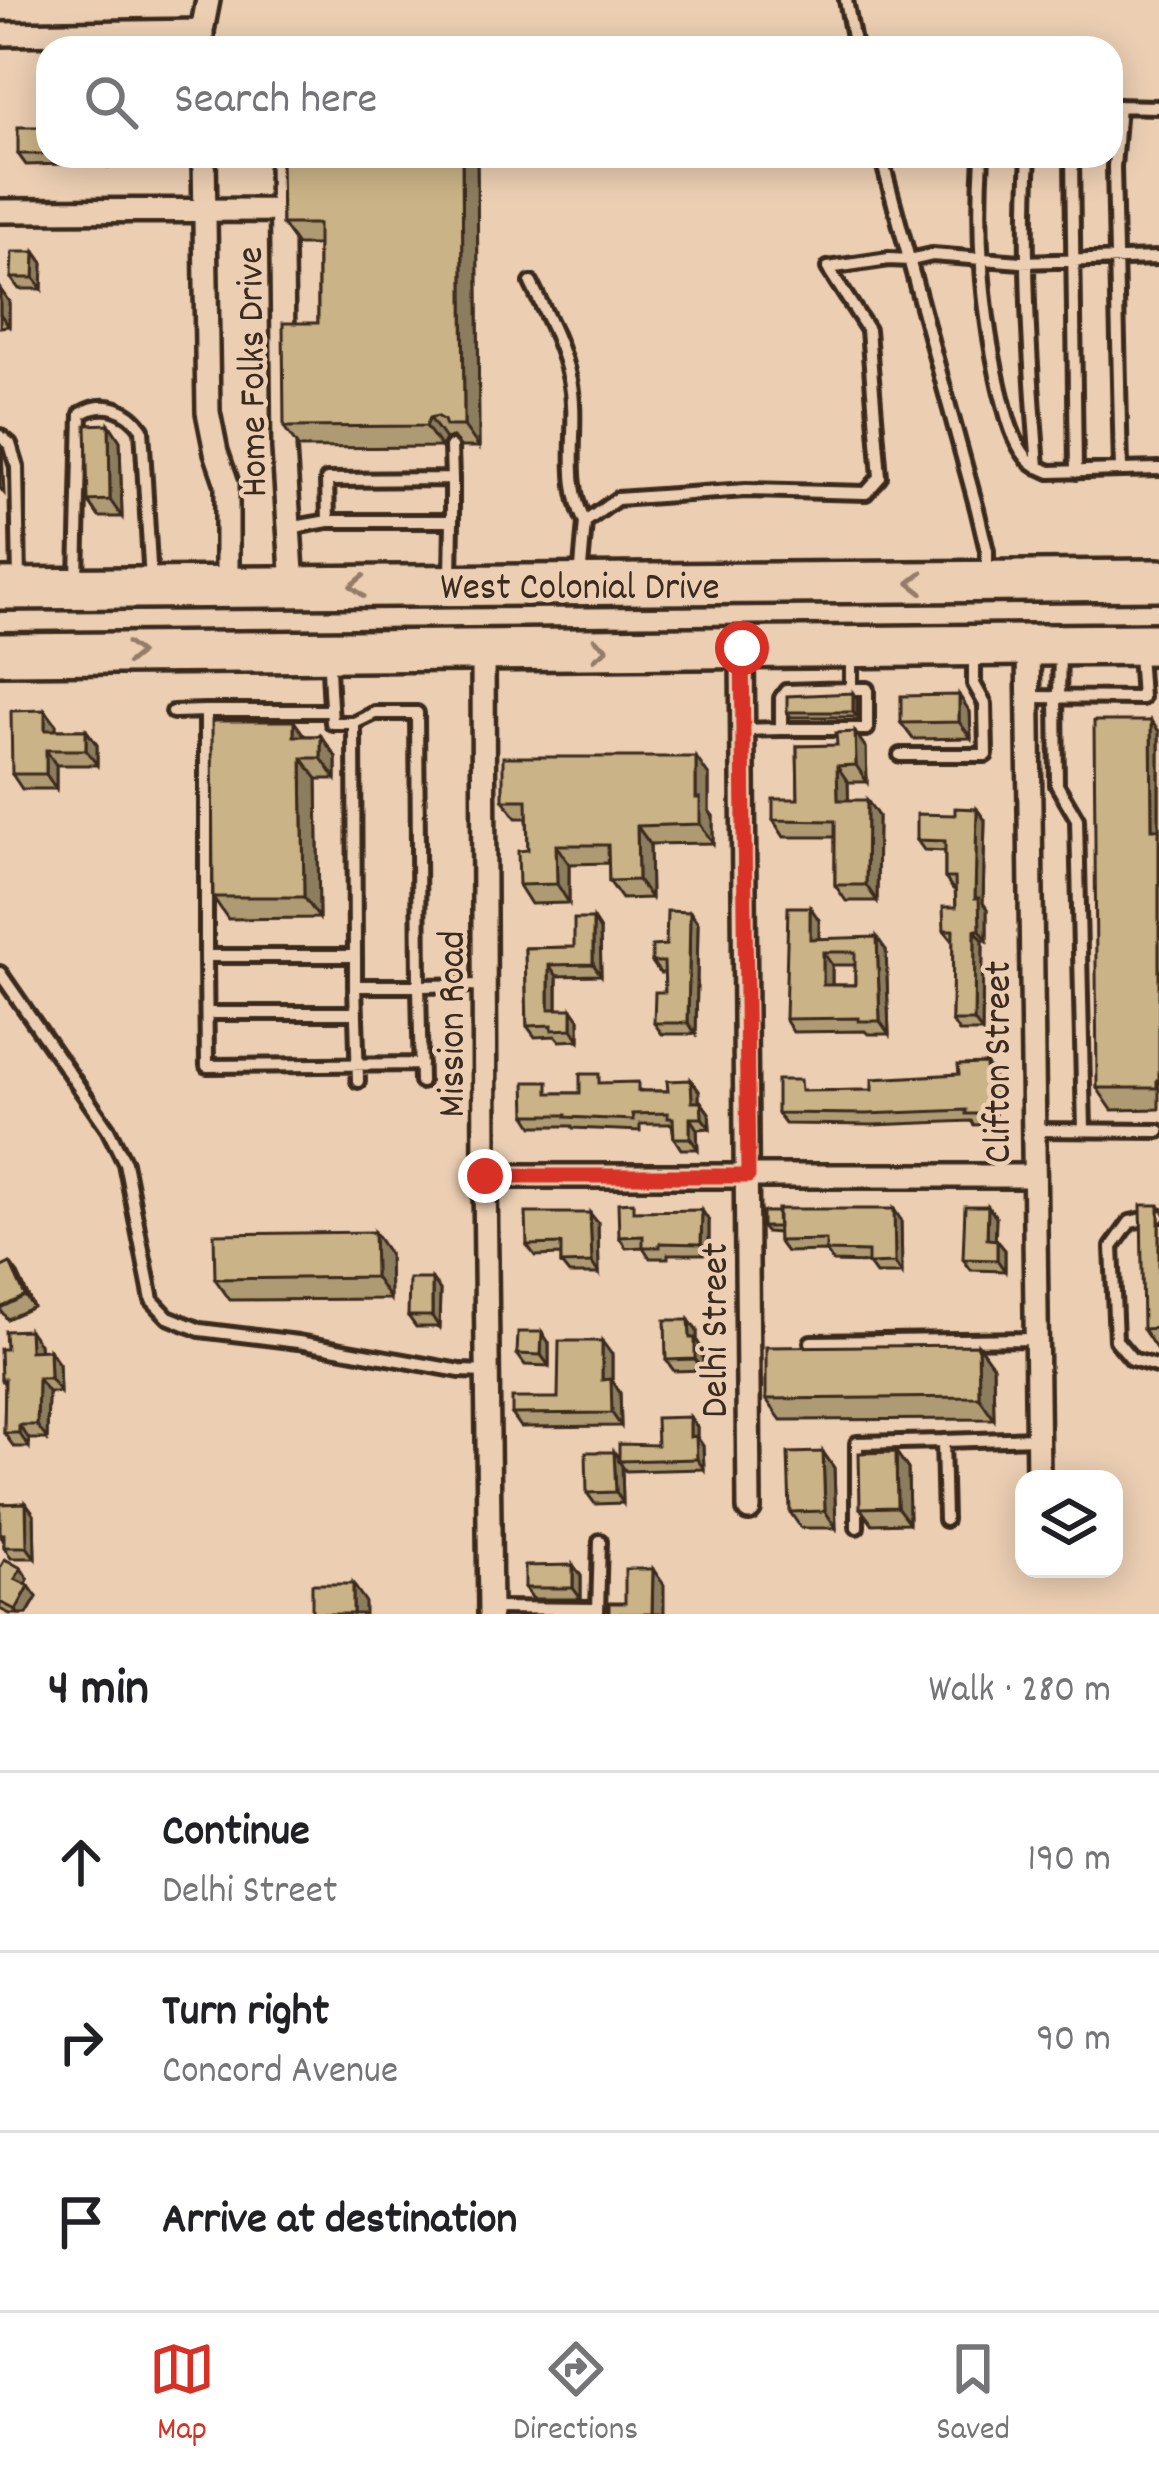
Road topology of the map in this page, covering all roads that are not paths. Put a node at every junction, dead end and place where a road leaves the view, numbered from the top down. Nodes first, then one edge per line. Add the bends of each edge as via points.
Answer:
1 (208, 0) edge
2 (846, 0) edge
3 (0, 34) edge
4 (81, 36) edge
5 (202, 36) edge
6 (853, 36) edge
7 (1123, 106) edge
8 (1159, 107) edge
9 (204, 168) edge
10 (281, 168) edge
11 (883, 168) edge
12 (982, 168) edge
13 (1028, 168) edge
14 (1072, 168) edge
15 (1114, 168) edge
16 (282, 210) junction
17 (0, 211) edge
18 (205, 211) junction
19 (1159, 258) edge
20 (910, 260) junction
21 (980, 260) junction
22 (1073, 260) junction
23 (1118, 260) junction
24 (1026, 262) junction
25 (531, 283) dead end
26 (0, 436) edge
27 (452, 447) edge
28 (1038, 467) junction
29 (1159, 469) edge
30 (1120, 470) junction
31 (1076, 472) junction
32 (452, 479) junction
33 (328, 521) junction
34 (452, 521) junction
35 (585, 522) junction
36 (289, 528) junction
37 (1159, 580) edge
38 (987, 583) junction
39 (579, 584) junction
40 (642, 584) junction
41 (452, 585) junction
42 (293, 586) junction
43 (227, 587) junction
44 (78, 588) junction
45 (145, 588) junction
46 (1159, 594) edge
47 (7, 597) edge
48 (1149, 644) edge
49 (1044, 645) junction
50 (974, 646) junction
51 (860, 647) junction
52 (742, 648) junction
53 (483, 650) junction
54 (329, 651) junction
55 (0, 655) edge
56 (851, 688) junction
57 (1058, 696) junction
58 (1028, 697) junction
59 (206, 711) junction
60 (331, 711) junction
61 (172, 712) dead end
62 (354, 723) junction
63 (781, 729) junction
64 (743, 730) junction
65 (900, 755) dead end
66 (1029, 793) junction
67 (1060, 793) junction
68 (206, 956) junction
69 (355, 956) junction
70 (0, 973) edge
71 (484, 985) junction
72 (356, 986) junction
73 (419, 986) junction
74 (207, 1013) junction
75 (356, 1013) junction
76 (421, 1064) junction
77 (358, 1065) junction
78 (358, 1081) dead end
79 (421, 1082) dead end
80 (1032, 1130) junction
81 (1084, 1130) junction
82 (1159, 1131) edge
83 (485, 1176) junction
84 (748, 1176) junction
85 (1032, 1176) junction
86 (1159, 1216) edge
87 (1035, 1339) junction
88 (811, 1342) edge
89 (1159, 1366) edge
90 (488, 1372) junction
91 (1037, 1438) junction
92 (943, 1441) junction
93 (1037, 1470) edge
94 (749, 1509) dead end
95 (945, 1520) dead end
96 (857, 1527) dead end
97 (600, 1541) dead end
98 (490, 1611) edge
99 (598, 1611) edge

1 - 5 street
2 - 6 lane
3 - 4 street
7 - 8 lane
9 - 18 street
10 - 16 street, Home Folks Drive
11 - 20 lane
12 - 21 lane
13 - 24 lane
14 - 22 lane
15 - 23 lane
16 - 18 street
16 - 36 street, Home Folks Drive
17 - 18 street
18 - 43 street via 208,412 227,484
19 - 23 lane
20 - 21 lane
20 - 35 lane via 829,268 868,330 880,478 866,494 746,490 617,499
20 - 38 lane via 977,509
21 - 24 lane
21 - 28 lane via 1006,416
22 - 23 lane
22 - 24 lane
22 - 31 lane
23 - 30 lane
24 - 28 lane
25 - 35 lane via 571,383 577,507
26 - 47 lane via 17,467
27 - 32 lane
28 - 31 lane
29 - 30 lane
30 - 31 lane
32 - 33 lane via 327,480
32 - 34 lane
33 - 34 lane
33 - 36 lane
34 - 41 lane
35 - 39 lane
36 - 42 street, Home Folks Drive
37 - 38 highway, West Colonial Drive
38 -> 40 highway, West Colonial Drive
38 - 51 highway via 968,620 899,625
39 - 40 highway, West Colonial Drive
39 - 41 highway, West Colonial Drive
40 - 53 highway via 622,601 496,608 484,621
41 -> 42 highway, West Colonial Drive
42 - 43 highway, West Colonial Drive
43 - 45 highway, West Colonial Drive
44 - 45 highway, West Colonial Drive
44 - 45 lane via 81,414 98,407 132,415 142,429
44 - 47 highway, West Colonial Drive
45 - 47 highway via 103,605
46 - 49 highway via 1047,599 1030,620
48 - 49 highway, West Colonial Drive
48 - 57 lane via 1142,698
49 - 50 highway, West Colonial Drive
49 - 57 lane
49 - 58 street, Clifton Street
50 - 51 highway, West Colonial Drive
50 - 65 lane via 986,755
51 - 52 highway, West Colonial Drive
51 - 56 lane
53 -> 52 highway, West Colonial Drive
52 - 64 street, Delhi Street
53 - 54 highway, West Colonial Drive
53 - 71 street, Mission Road
55 -> 54 highway, West Colonial Drive
54 - 60 lane
56 - 63 lane via 783,692
56 - 63 lane via 867,689 867,729
57 - 58 lane
57 - 67 lane
58 - 66 street, Clifton Street
59 - 60 lane
59 - 61 lane
59 - 68 lane
60 - 62 lane via 332,723
62 - 69 lane
62 - 73 lane via 375,713 417,713
63 - 64 lane
64 - 84 street, Delhi Street
66 - 67 lane
66 - 80 street, Clifton Street
67 - 81 lane via 1078,819
68 - 69 lane
68 - 74 lane
69 - 72 lane
70 - 90 lane via 125,1163 152,1300 168,1317 200,1330
71 - 73 lane
71 - 83 street, Mission Road
72 - 73 lane
72 - 75 lane
73 - 76 lane
74 - 75 lane
74 - 77 lane via 207,1066
75 - 77 lane
76 - 77 lane
76 - 79 lane
77 - 78 lane
80 - 81 lane
80 - 85 street, Clifton Street
81 - 82 lane
83 - 84 street
83 - 90 street, Mission Road
84 - 85 street
84 - 94 street, Delhi Street
85 - 87 street, Clifton Street
86 - 89 lane via 1130,1222 1112,1247 1116,1340 1132,1359
87 - 88 lane
87 - 91 street, Clifton Street
90 - 98 street, Mission Road
91 - 92 lane
91 - 93 street, Clifton Street
92 - 95 lane
92 - 96 lane via 857,1443
97 - 99 lane
98 - 99 lane

